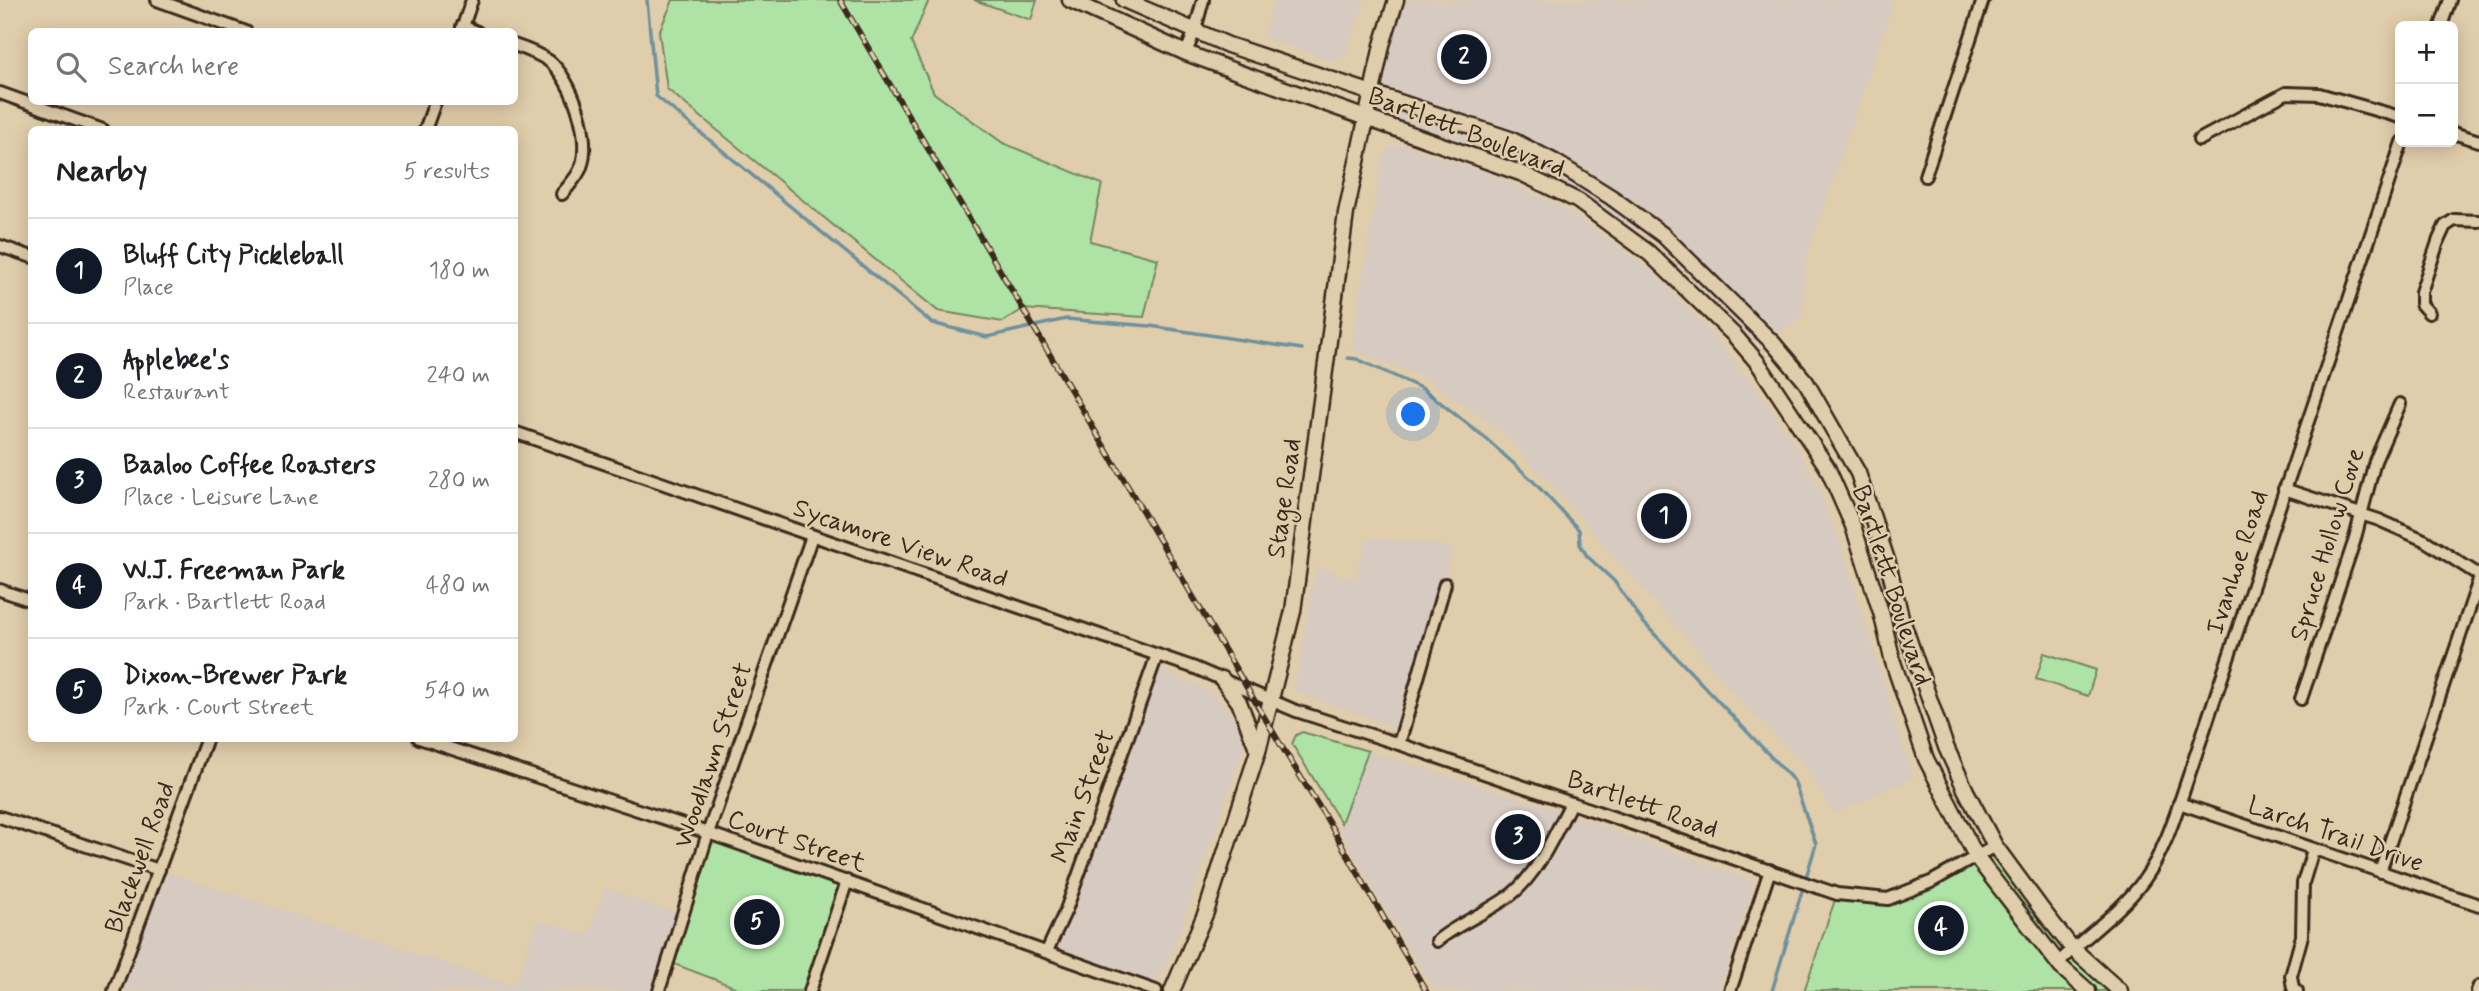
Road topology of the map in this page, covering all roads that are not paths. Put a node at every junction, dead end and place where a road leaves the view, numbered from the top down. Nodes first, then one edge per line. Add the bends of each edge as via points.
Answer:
1 (157, 0) edge
2 (472, 0) edge
3 (1070, 0) edge
4 (1124, 0) edge
5 (1203, 0) edge
6 (1396, 0) edge
7 (1983, 0) edge
8 (2450, 0) edge
9 (2443, 21) edge
10 (235, 28) edge
11 (462, 28) edge
12 (1195, 30) junction
13 (518, 46) edge
14 (1186, 52) junction
15 (0, 93) edge
16 (1372, 93) junction
17 (28, 103) edge
18 (33, 105) edge
19 (434, 105) edge
20 (2395, 116) edge
21 (1366, 118) junction
22 (92, 126) edge
23 (426, 126) edge
24 (2458, 135) edge
25 (2199, 140) dead end
26 (2479, 141) edge
27 (2400, 147) edge
28 (1925, 176) dead end
29 (562, 194) dead end
30 (2479, 221) edge
31 (0, 246) edge
32 (28, 256) edge
33 (2429, 313) dead end
34 (2400, 404) dead end
35 (518, 433) edge
36 (2284, 489) junction
37 (2361, 514) junction
38 (813, 536) junction
39 (1888, 563) junction
40 (1868, 571) junction
41 (2479, 575) edge
42 (2479, 580) edge
43 (1445, 584) dead end
44 (0, 590) edge
45 (28, 600) edge
46 (1157, 655) junction
47 (1222, 679) junction
48 (2301, 699) dead end
49 (1271, 700) junction
50 (206, 742) edge
51 (431, 742) edge
52 (1399, 744) junction
53 (1945, 747) junction
54 (1258, 751) junction
55 (1926, 759) junction
56 (1571, 803) junction
57 (2179, 803) junction
58 (0, 817) edge
59 (708, 833) junction
60 (1995, 846) junction
61 (2314, 850) junction
62 (1977, 858) junction
63 (159, 870) junction
64 (1770, 870) junction
65 (2380, 872) junction
66 (847, 881) junction
67 (2479, 905) edge
68 (1437, 941) dead end
69 (2073, 948) junction
70 (1047, 951) junction
71 (2058, 963) junction
72 (2479, 986) edge
73 (114, 991) edge
74 (659, 991) edge
75 (810, 991) edge
76 (1156, 991) edge
77 (1172, 991) edge
78 (1730, 991) edge
79 (2088, 991) edge
80 (2120, 991) edge
81 (2297, 991) edge
82 (2477, 991) edge

1 - 10 street
2 - 11 street
3 - 14 main road, Bartlett Boulevard
4 - 12 main road, Bartlett Boulevard
5 - 12 street
6 - 16 main road, Stage Road
7 - 28 street
8 - 9 street
12 - 14 street
12 - 16 main road, Bartlett Boulevard
13 - 29 street via 552,64 579,114 585,137 582,167
14 - 21 main road, Bartlett Boulevard
15 - 17 street
16 - 21 main road, Stage Road
16 - 39 main road, Bartlett Boulevard via 1510,139 1592,185 1663,235 1773,343 1806,382 1858,473
18 - 22 street
19 - 23 street
20 - 25 street via 2319,94 2286,93
21 - 40 main road, Bartlett Boulevard via 1523,174 1578,201 1649,253 1758,363 1827,467
21 - 49 main road, Stage Road via 1346,213 1293,611
24 - 26 street
27 - 36 street, Ivanhoe Road
30 - 33 street via 2458,219 2445,226 2421,292 2421,304
31 - 32 street
34 - 37 street, Spruce Hollow Cove via 2375,461
35 - 38 street, Sycamore View Road
36 - 37 street
36 - 57 street, Ivanhoe Road
37 - 41 street via 2424,540
37 - 48 street, Spruce Hollow Cove
38 - 46 street, Sycamore View Road
38 - 59 street, Woodlawn Street
39 - 40 main road
39 - 53 main road, Bartlett Boulevard via 1901,617
40 - 55 main road, Bartlett Boulevard
42 - 65 street
43 - 52 street
44 - 45 street
46 - 47 street, Sycamore View Road
46 - 70 street, Main Street
47 - 49 street, Sycamore View Road
47 - 54 main road via 1240,702
49 - 52 street, Bartlett Road
49 - 54 main road, Stage Road
50 - 63 street, Blackwell Road
51 - 59 street, Court Street
52 - 56 street, Bartlett Road
53 - 55 main road
53 - 60 main road, Bartlett Boulevard
54 - 77 main road, Stage Road via 1206,912
55 - 62 main road, Bartlett Boulevard
56 - 64 street, Bartlett Road
56 - 68 street via 1525,881
57 - 61 street, Larch Trail Drive
57 - 69 street, Ivanhoe Road via 2164,844 2144,879 2105,923
58 - 63 street
59 - 66 street, Court Street
59 - 74 street, Woodlawn Street
60 - 62 street, Bartlett Road
60 - 69 main road, Bartlett Boulevard
61 - 65 street, Larch Trail Drive
61 - 81 street via 2302,888 2302,936 2291,976
62 - 64 street, Bartlett Road via 1888,900 1837,894
62 - 71 main road, Bartlett Boulevard
63 - 73 street, Blackwell Road
64 - 78 street
65 - 67 street, Larch Trail Drive
66 - 70 street, Court Street
66 - 75 street
69 - 71 street, Ivanhoe Road
69 - 80 main road, Bartlett Boulevard
70 - 76 street, Court Street
71 - 79 main road, Bartlett Boulevard
72 - 82 street

